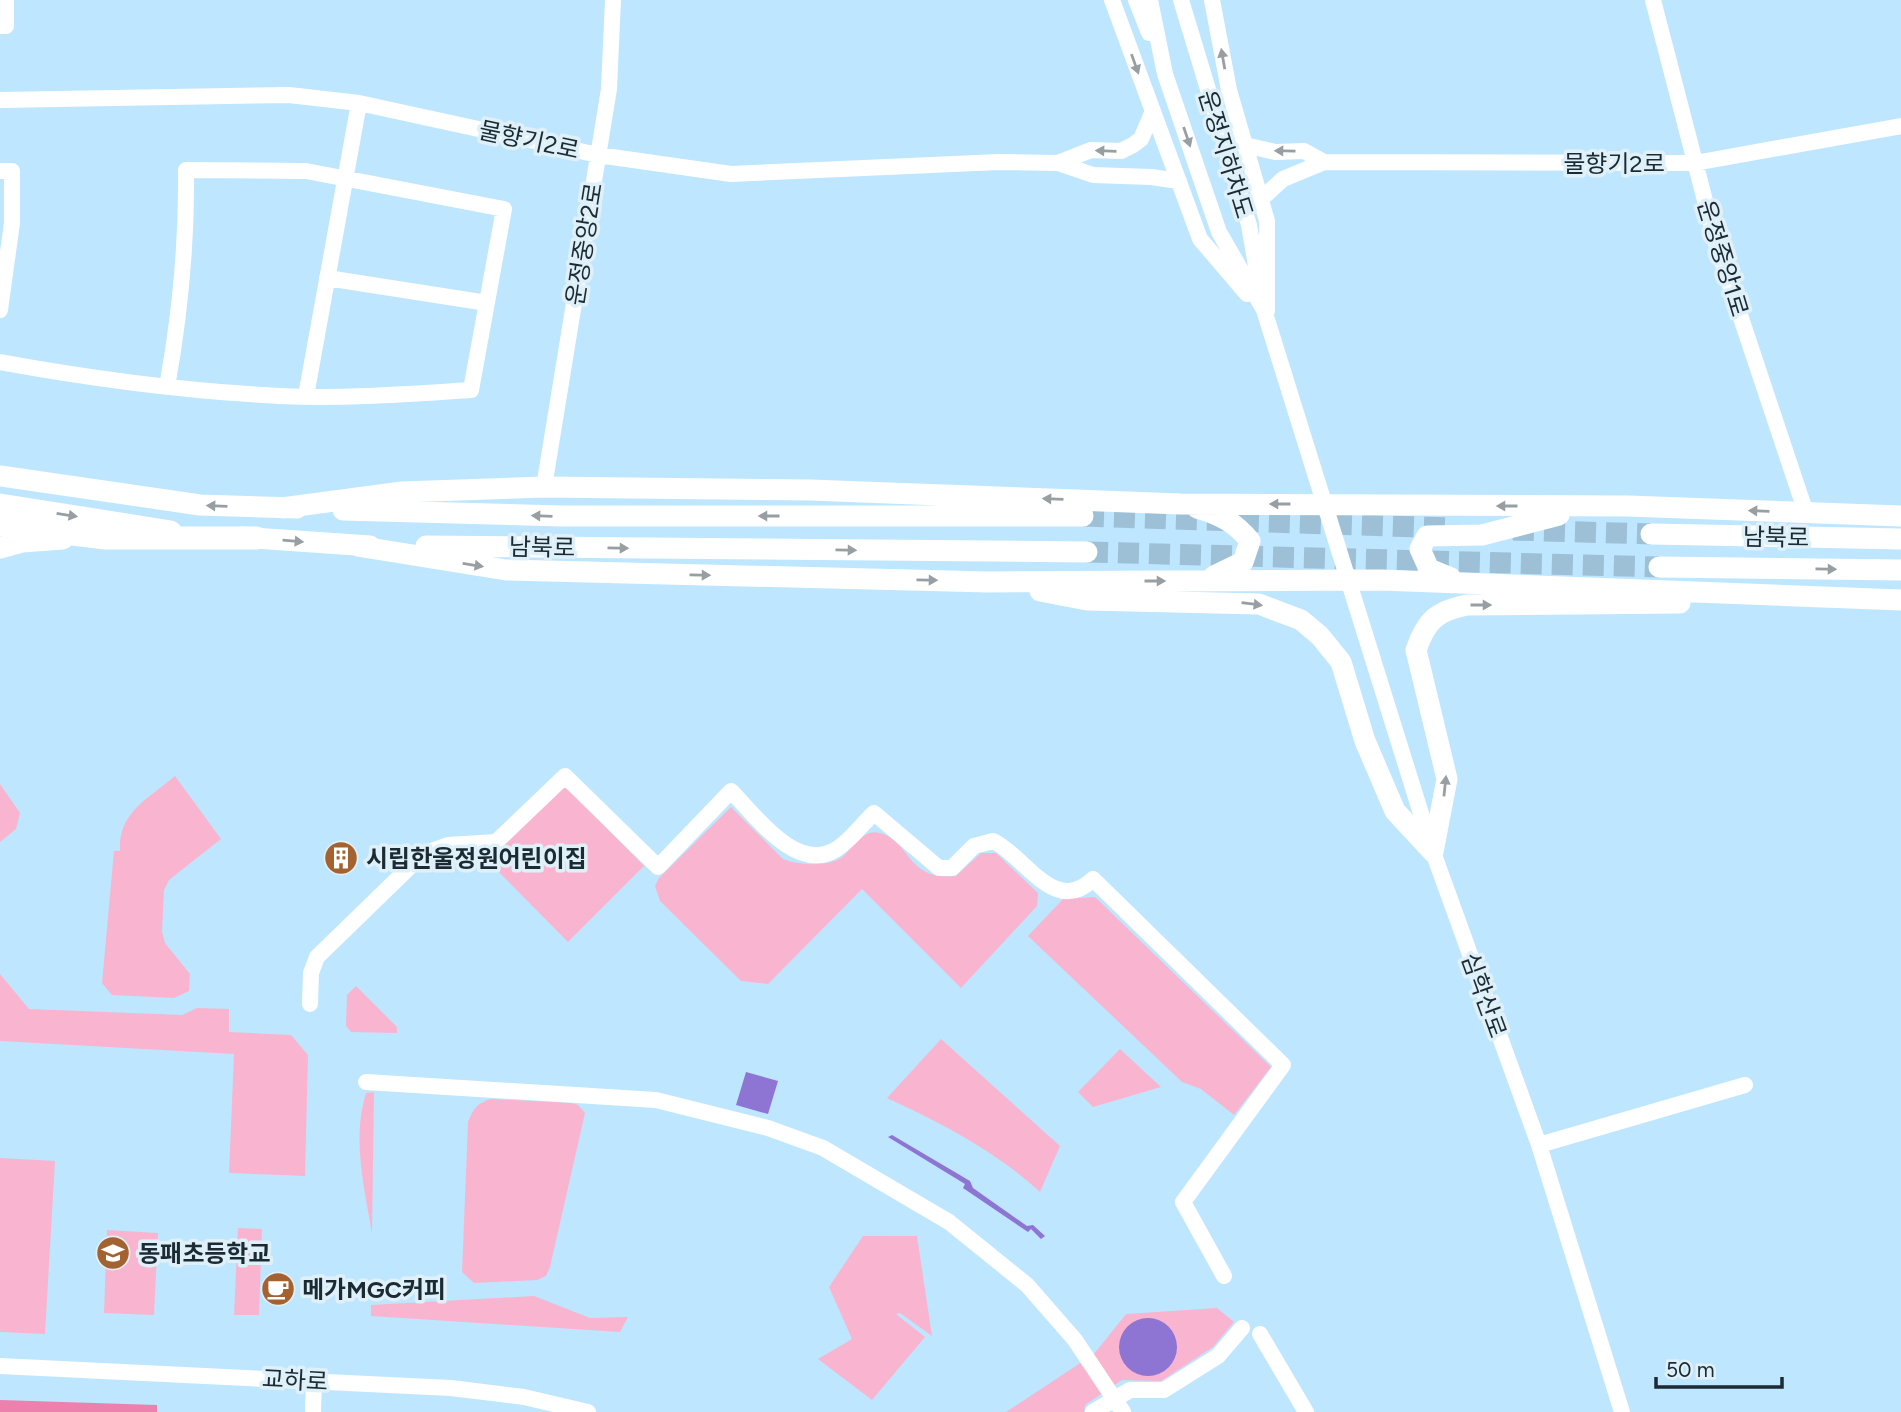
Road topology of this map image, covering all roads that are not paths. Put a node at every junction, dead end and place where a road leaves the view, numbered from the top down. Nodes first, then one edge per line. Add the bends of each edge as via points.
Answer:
1 (6, 0) edge
2 (613, 0) edge
3 (1112, 0) edge
4 (1136, 0) edge
5 (1150, 0) edge
6 (1181, 0) edge
7 (1192, 0) edge
8 (1212, 0) edge
9 (1653, 0) edge
10 (0, 26) edge
11 (1201, 73) junction
12 (1165, 74) junction
13 (0, 100) edge
14 (359, 103) junction
15 (1153, 111) junction
16 (1901, 126) edge
17 (1245, 145) junction
18 (598, 155) junction
19 (1324, 162) junction
20 (1058, 163) junction
21 (1695, 163) junction
22 (0, 172) edge
23 (346, 176) junction
24 (1179, 181) junction
25 (1261, 199) junction
26 (327, 278) junction
27 (487, 303) junction
28 (0, 310) edge
29 (1265, 313) junction
30 (0, 362) edge
31 (167, 387) junction
32 (306, 396) junction
33 (0, 476) edge
34 (544, 487) junction
35 (1180, 503) junction
36 (0, 504) edge
37 (1322, 505) junction
38 (1605, 506) junction
39 (282, 508) junction
40 (1806, 513) junction
41 (1083, 516) tunnel mouth
42 (1901, 516) edge
43 (0, 525) edge
44 (1651, 534) tunnel mouth
45 (105, 538) junction
46 (257, 538) junction
47 (1901, 539) edge
48 (357, 546) junction
49 (0, 548) edge
50 (1087, 552) tunnel mouth
51 (1660, 567) tunnel mouth
52 (1901, 570) edge
53 (1346, 579) junction
54 (1202, 580) junction
55 (989, 582) junction
56 (1463, 583) junction
57 (1797, 594) junction
58 (1901, 600) edge
59 (1433, 852) junction
60 (310, 1004) dead end
61 (366, 1082) dead end
62 (1745, 1085) dead end
63 (1539, 1145) junction
64 (1224, 1276) dead end
65 (1241, 1328) dead end
66 (1260, 1334) dead end
67 (0, 1366) edge
68 (314, 1381) junction
69 (313, 1412) edge
70 (588, 1412) edge
71 (1093, 1412) edge
72 (1123, 1412) edge
73 (1307, 1412) edge
74 (1622, 1412) edge

1 - 10 street via 6,26
2 - 18 street, 운정중앙2로 via 609,89
3 -> 15 street
4 - 12 street
5 - 12 street
6 - 11 street, 운정지하차도
7 - 11 street
17 -> 8 street
9 - 21 street, 운정중앙1로
11 - 29 street, 운정지하차도 via 1249,225
12 -> 29 street via 1219,232
13 - 14 street, 물향기2로 via 289,95
14 - 18 street, 물향기2로
14 - 23 street
15 -> 20 street via 1141,139 1133,145 1121,151 1091,150
15 - 24 street
16 - 21 street, 물향기2로
19 -> 17 street via 1304,152
17 - 25 street
18 - 20 street, 물향기2로 via 731,174
18 - 34 street, 운정중앙2로
19 - 21 street, 물향기2로
19 - 25 street via 1283,180
20 - 24 street via 1093,175
21 - 40 street, 운정중앙1로 via 1716,243
22 - 28 street via 12,171 12,223
23 - 26 street
23 - 27 street via 504,209
23 - 31 street via 186,170 182,298
24 - 29 street via 1200,239
25 - 29 street via 1267,221
26 - 27 street
26 - 32 street
27 - 32 street via 471,390
29 - 37 street, 심학산로
30 - 31 street
31 - 32 street
39 -> 33 main road, 남북로 via 200,505
35 -> 34 main road via 810,490
34 - 39 main road via 402,492
37 -> 35 main road
35 - 54 main road via 1214,513 1240,528 1250,541 1243,562
36 -> 46 main road, 남북로 via 171,531
38 -> 37 main road
37 - 53 street, 심학산로
40 -> 38 main road
38 - 56 main road via 1482,535 1427,536 1420,549 1429,569
41 -> 39 main road, 남북로 via 562,516
40 - 42 main road
43 - 45 highway
44 - 47 main road, 남북로
45 - 46 highway
45 - 49 main road via 22,542
46 -> 48 main road, 남북로
48 -> 50 main road, 남북로
48 -> 55 main road via 506,570
51 -> 52 main road, 남북로
53 - 54 main road
53 - 56 main road
53 - 59 street, 심학산로
55 -> 54 main road
55 -> 59 main road via 1087,600 1259,604 1301,620 1341,662 1395,811
56 - 57 main road
57 - 58 main road
59 -> 57 main road via 1447,779 1416,650 1422,632 1444,609 1714,603
59 - 63 street, 심학산로
60 - 64 street via 311,973 317,957 424,854 447,845 496,842 565,776 658,867 731,791 791,851 805,854 835,850 874,813 939,868 952,868 974,846 993,841 1046,886 1079,888 1093,879 1283,1065 1182,1202
61 - 72 street via 656,1100 768,1128 823,1148 892,1186 989,1252 1027,1285 1075,1340
62 - 63 street
63 - 74 street, 심학산로
65 - 71 street via 1217,1356 1164,1390 1130,1390
66 - 73 street
67 - 68 street, 교하로
68 - 69 street
68 - 70 street, 교하로 via 489,1392

